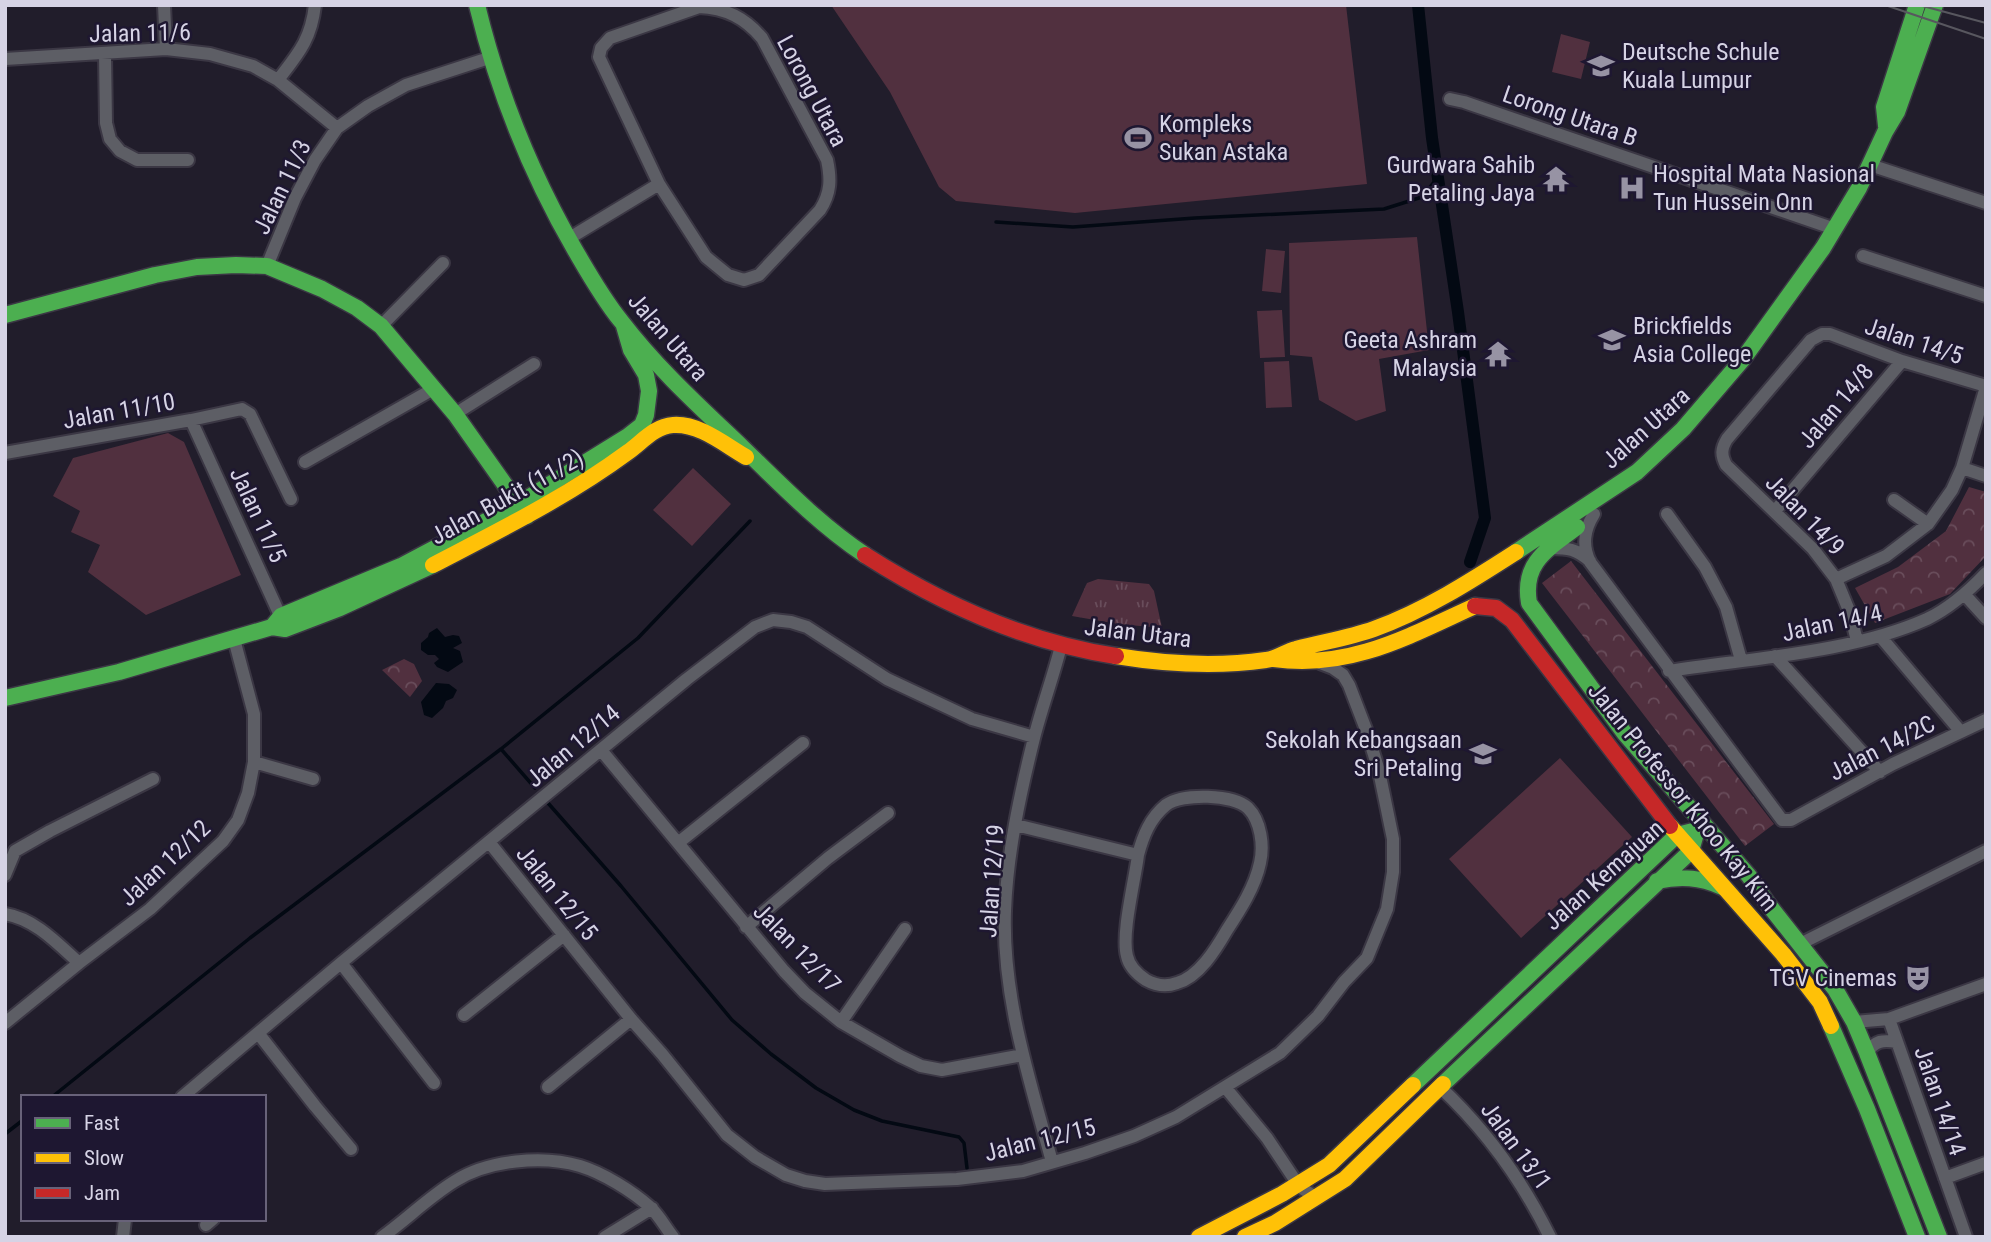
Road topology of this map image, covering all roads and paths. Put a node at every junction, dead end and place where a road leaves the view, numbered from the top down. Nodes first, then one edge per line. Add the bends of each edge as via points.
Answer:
1 (164, 5) edge
2 (315, 5) edge
3 (477, 5) edge
4 (1917, 5) edge
5 (1936, 5) edge
6 (166, 49) junction
7 (105, 54) junction
8 (489, 58) junction
9 (5, 59) edge
10 (278, 80) junction
11 (1450, 99) dead end
12 (1886, 126) junction
13 (337, 128) junction
14 (188, 160) dead end
15 (1870, 165) junction
16 (659, 184) junction
17 (1986, 203) edge
18 (1835, 229) junction
19 (568, 239) junction
20 (1863, 256) dead end
21 (443, 263) dead end
22 (267, 266) junction
23 (1986, 296) edge
24 (5, 315) edge
25 (382, 326) junction
26 (624, 326) junction
27 (1902, 360) junction
28 (534, 364) dead end
29 (1986, 386) edge
30 (435, 388) junction
31 (455, 414) junction
32 (191, 420) junction
33 (5, 453) edge
34 (305, 462) dead end
35 (755, 462) junction
36 (1726, 465) joint
37 (1962, 468) junction
38 (1632, 476) junction
39 (1986, 476) edge
40 (291, 499) dead end
41 (1894, 500) dead end
42 (522, 510) junction
43 (1775, 512) junction
44 (1594, 514) junction
45 (1667, 514) dead end
46 (1928, 524) junction
47 (1550, 548) junction
48 (1590, 562) junction
49 (1986, 573) edge
50 (1836, 579) junction
51 (1965, 595) junction
52 (1986, 618) edge
53 (280, 624) junction
54 (1880, 636) junction
55 (234, 639) junction
56 (1857, 641) junction
57 (1061, 646) junction
58 (1775, 656) junction
59 (1274, 659) junction
60 (1741, 660) junction
61 (1320, 663) junction
62 (1670, 671) junction
63 (5, 698) edge
64 (1986, 720) edge
65 (1961, 732) junction
66 (1625, 734) junction
67 (1034, 737) junction
68 (803, 743) dead end
69 (601, 750) junction
70 (254, 762) junction
71 (1880, 772) junction
72 (153, 779) dead end
73 (313, 779) dead end
74 (888, 813) dead end
75 (1016, 825) junction
76 (1697, 830) junction
77 (1677, 835) junction
78 (489, 842) junction
79 (678, 843) junction
80 (1691, 850) junction
81 (1986, 851) edge
82 (1138, 855) junction
83 (5, 876) edge
84 (1657, 881) junction
85 (1723, 887) junction
86 (1768, 904) junction
87 (5, 914) edge
88 (746, 927) junction
89 (905, 929) dead end
90 (564, 935) junction
91 (1569, 937) junction
92 (1800, 944) junction
93 (1583, 953) junction
94 (79, 963) junction
95 (341, 963) junction
96 (1986, 984) edge
97 (464, 1015) dead end
98 (631, 1019) junction
99 (1889, 1019) junction
100 (841, 1022) junction
101 (1854, 1022) junction
102 (5, 1023) edge
103 (258, 1033) junction
104 (1897, 1042) junction
105 (1867, 1053) junction
106 (1023, 1055) junction
107 (434, 1083) dead end
108 (548, 1087) dead end
109 (1225, 1087) junction
110 (1440, 1087) junction
111 (184, 1095) edge
112 (351, 1149) dead end
113 (1052, 1162) junction
114 (1986, 1163) edge
115 (1945, 1178) junction
116 (1299, 1186) junction
117 (1316, 1198) junction
118 (652, 1209) junction
119 (384, 1236) edge
120 (604, 1237) edge
121 (673, 1237) edge
122 (1199, 1237) edge
123 (1245, 1237) edge
124 (1550, 1237) edge
125 (1917, 1237) edge
126 (1939, 1237) edge
127 (1966, 1237) edge

1 - 6 street
2 - 10 street via 303,48
3 - 8 main road, Jalan Utara
4 - 12 main road, Jalan Utara via 1884,107
5 - 12 main road, Jalan Utara via 1897,112
6 - 7 street, Jalan 11/6
6 - 10 street, Jalan 11/6 via 210,54 253,66
7 - 9 street, Jalan 11/6
7 - 14 street via 110,139 137,160
8 - 13 street, Jalan 11/3 via 406,85
8 - 19 main road, Jalan Utara via 521,145
10 - 13 street, Jalan 11/6
11 - 18 street, Lorong Utara B
12 - 15 main road, Jalan Utara
13 - 22 street, Jalan 11/3 via 305,179
15 - 17 street
15 - 18 main road, Jalan Utara
16 - 16 street, Lorong Utara via 599,52 610,38 699,7 726,11 762,38 806,118 827,160 831,180 827,199 759,275 744,280 728,275 706,257
16 - 19 street
18 - 38 main road, Jalan Utara via 1724,384
19 - 26 main road, Jalan Utara
20 - 23 street
21 - 25 street
22 - 24 main road via 197,267
22 - 25 main road via 322,289
25 - 30 main road
26 - 35 main road, Jalan Utara via 664,373
26 - 42 main road, Jalan Bukit (11/2) via 649,391 642,425
27 - 29 street, Jalan 14/5
27 - 36 street, Jalan 14/5 via 1830,334 1811,340 1727,439 1722,447
27 - 43 street, Jalan 14/8
28 - 31 street
29 - 37 street
30 - 31 main road
30 - 34 street
31 - 42 main road
32 - 33 street, Jalan 11/10
32 - 40 street, Jalan 11/10 via 247,410
32 - 53 street, Jalan 11/5
35 - 42 main road, Jalan Bukit (11/2) via 693,427 673,425 658,429 588,480
35 - 57 main road, Jalan Utara via 823,523 915,586 1009,629
36 - 43 street, Jalan 14/9
37 - 39 street
37 - 46 street
38 - 44 main road, Jalan Professor Khoo Kay Kim
38 - 59 main road, Jalan Utara via 1442,598 1378,628 1289,650
41 - 46 street
42 - 53 main road, Jalan Bukit (11/2)
43 - 50 street, Jalan 14/9
44 - 47 main road, Jalan Professor Khoo Kay Kim
44 - 48 street via 1584,537
45 - 60 street via 1705,567 1726,607
46 - 50 street via 1886,556
47 - 48 street via 1580,552
47 - 66 main road, Jalan Professor Khoo Kay Kim via 1527,577 1529,603
48 - 62 street
49 - 51 street, Jalan 14/4
50 - 56 street, Jalan 14/9
51 - 52 street
51 - 54 street, Jalan 14/4 via 1929,618
53 - 55 main road, Jalan Bukit (11/2)
54 - 56 street, Jalan 14/4
54 - 65 street
55 - 63 main road, Jalan Bukit (11/2)
55 - 70 street, Jalan 12/12 via 254,714
56 - 58 street, Jalan 14/4
57 - 59 main road, Jalan Utara via 1152,663
57 - 67 street, Jalan 12/19
58 - 60 street, Jalan 14/4
58 - 71 street
59 - 61 main road, Jalan Professor Khoo Kay Kim via 1291,664
60 - 62 street, Jalan 14/4
61 - 77 main road, Jalan Professor Khoo Kay Kim via 1389,645 1476,605 1490,605 1512,620
61 - 109 street, Jalan 12/15 via 1343,675 1349,685 1379,771 1393,839 1387,909 1367,958 1318,1016 1280,1053
62 - 71 street, Jalan 14/2C via 1780,818 1788,821
64 - 65 street, Jalan 14/2C
65 - 71 street, Jalan 14/2C
66 - 76 main road
66 - 86 main road, Jalan Professor Khoo Kay Kim
67 - 69 street, Jalan 12/14 via 972,719 887,679 807,627 772,620 755,627
67 - 75 street, Jalan 12/19
68 - 79 street
69 - 78 street, Jalan 12/14
69 - 79 street, Jalan 12/17
70 - 73 street
70 - 94 street, Jalan 12/12 via 238,820 223,841 150,909
72 - 83 street via 15,851
74 - 88 street
75 - 82 street
75 - 106 street, Jalan 12/19 via 1005,913
76 - 77 main road, Jalan Kemajuan
76 - 80 main road, Jalan Kemajuan
76 - 86 main road
77 - 80 main road, Jalan Professor Khoo Kay Kim
77 - 91 main road, Jalan Kemajuan
78 - 90 street, Jalan 12/15
78 - 95 street, Jalan 12/14
79 - 88 street, Jalan 12/17
80 - 84 main road, Jalan Kemajuan
80 - 85 main road, Jalan Professor Khoo Kay Kim
81 - 92 street
82 - 82 street via 1152,819 1177,800 1203,796 1232,801 1248,808 1260,827 1261,863 1251,888 1207,960 1177,983 1155,985 1136,974 1126,956
84 - 85 main road via 1691,877
84 - 93 main road, Jalan Kemajuan
85 - 125 main road, Jalan Professor Khoo Kay Kim via 1820,1003
86 - 92 main road, Jalan Professor Khoo Kay Kim
87 - 94 street via 45,932
88 - 100 street, Jalan 12/17 via 805,993
89 - 100 street
90 - 97 street
90 - 98 street, Jalan 12/15
91 - 93 main road via 1580,942
91 - 116 main road, Jalan Kemajuan via 1329,1165
92 - 101 main road, Jalan Professor Khoo Kay Kim
93 - 110 main road, Jalan Kemajuan
94 - 102 street, Jalan 12/12
95 - 103 street, Jalan 12/14
95 - 107 street
96 - 99 street
98 - 108 street
98 - 113 street, Jalan 12/15 via 727,1135 755,1157 795,1178 825,1184 957,1179 1023,1171
99 - 101 street
99 - 104 street, Jalan 14/14
100 - 106 street, Jalan 12/17 via 921,1066 942,1070
101 - 105 main road, Jalan Professor Khoo Kay Kim
103 - 111 street, Jalan 12/14
103 - 112 street
104 - 105 street via 1878,1041
104 - 115 street, Jalan 14/14
105 - 126 main road, Jalan Professor Khoo Kay Kim
106 - 113 street, Jalan 12/19
109 - 113 street, Jalan 12/15 via 1134,1136
109 - 116 street
110 - 117 main road, Jalan Kemajuan via 1345,1179
110 - 124 street, Jalan 13/1 via 1500,1154
114 - 115 street
115 - 127 street, Jalan 14/14
116 - 117 street
116 - 122 main road, Jalan Kemajuan
117 - 123 main road, Jalan Kemajuan
118 - 119 street via 631,1192 580,1166 546,1161 505,1163 456,1180
118 - 120 street
118 - 121 street

